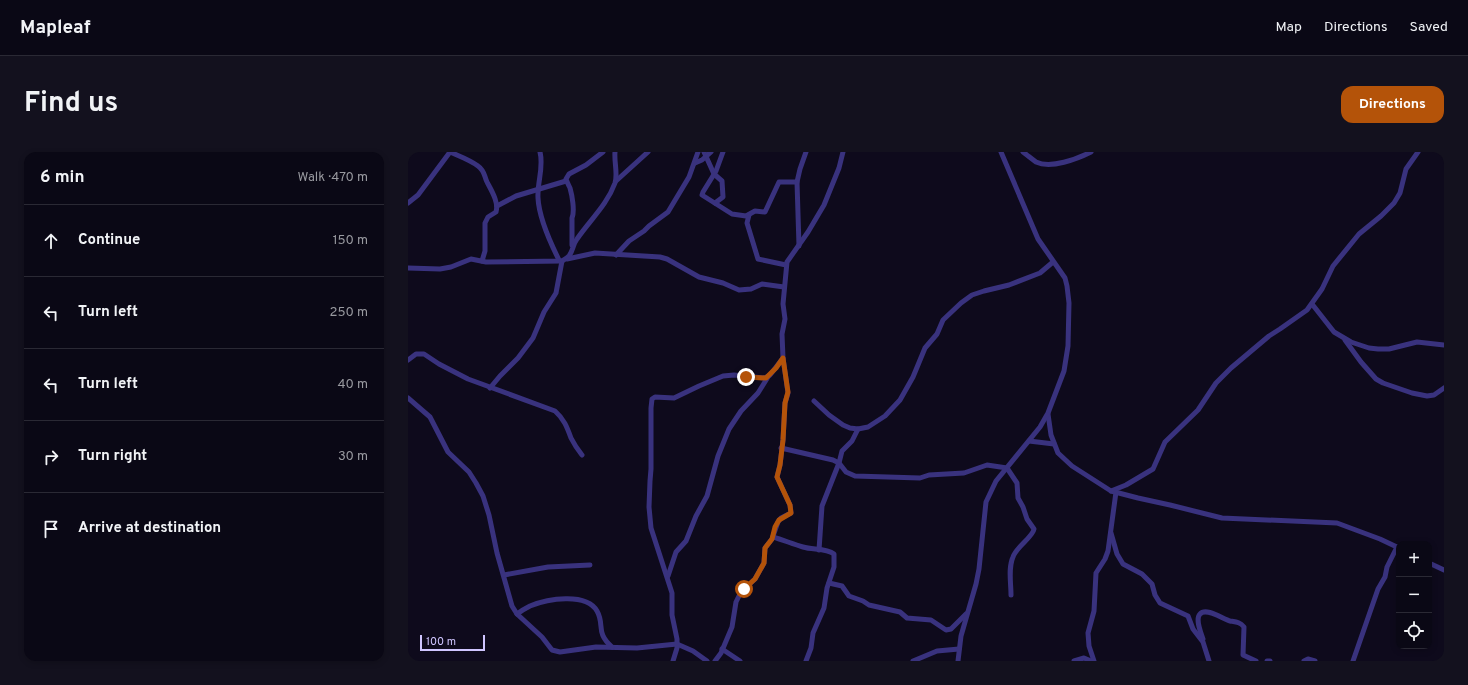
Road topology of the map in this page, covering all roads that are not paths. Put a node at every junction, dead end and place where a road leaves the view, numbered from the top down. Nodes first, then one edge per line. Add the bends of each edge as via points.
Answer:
1 (450, 152) edge
2 (540, 152) edge
3 (603, 152) edge
4 (615, 152) edge
5 (648, 152) edge
6 (698, 152) edge
7 (711, 152) edge
8 (723, 152) edge
9 (806, 152) edge
10 (843, 152) edge
11 (1001, 152) edge
12 (1023, 152) edge
13 (1090, 152) edge
14 (1418, 152) edge
15 (705, 154) edge
16 (695, 163) junction
17 (714, 174) junction
18 (566, 181) junction
19 (616, 181) junction
20 (797, 182) junction
21 (538, 190) junction
22 (408, 203) edge
23 (715, 203) junction
24 (496, 206) junction
25 (749, 215) junction
26 (799, 246) junction
27 (572, 248) junction
28 (616, 255) junction
29 (562, 260) junction
30 (482, 261) junction
31 (1054, 262) junction
32 (786, 265) junction
33 (408, 268) edge
34 (784, 287) junction
35 (1312, 304) junction
36 (1345, 340) junction
37 (1444, 345) edge
38 (783, 358) junction
39 (408, 360) edge
40 (768, 377) junction
41 (490, 388) junction
42 (1444, 388) edge
43 (408, 398) edge
44 (814, 400) dead end
45 (1048, 413) junction
46 (858, 429) junction
47 (1029, 441) junction
48 (1054, 444) junction
49 (782, 448) junction
50 (582, 455) dead end
51 (839, 463) junction
52 (1007, 468) junction
53 (1114, 491) junction
54 (1111, 530) junction
55 (773, 537) junction
56 (1396, 547) edge
57 (819, 550) junction
58 (1396, 551) edge
59 (1432, 564) edge
60 (590, 565) dead end
61 (1444, 570) edge
62 (504, 575) junction
63 (668, 576) junction
64 (829, 583) junction
65 (1011, 596) dead end
66 (966, 613) junction
67 (517, 614) junction
68 (1203, 642) junction
69 (677, 644) junction
70 (612, 647) junction
71 (722, 649) junction
72 (959, 649) junction
73 (673, 661) edge
74 (707, 661) edge
75 (715, 661) edge
76 (740, 661) edge
77 (806, 661) edge
78 (913, 661) edge
79 (958, 661) edge
80 (1074, 661) edge
81 (1093, 661) edge
82 (1209, 661) edge
83 (1256, 661) edge
84 (1267, 661) edge
85 (1270, 661) edge
86 (1304, 661) edge
87 (1315, 661) edge
88 (1352, 661) edge

1 - 22 street via 420,193
1 - 24 street via 485,173
2 - 21 street
3 - 18 street via 569,174
4 - 19 street
5 - 19 street
6 - 16 street
7 - 15 street
8 - 17 street
9 - 20 street
10 - 26 street via 824,205
11 - 31 street via 1038,239
12 - 13 street via 1043,164 1070,161
14 - 35 street via 1406,168 1400,193 1394,202 1382,216 1359,234 1333,266
15 - 16 street
15 - 17 street
16 - 28 street via 668,212 629,241
17 - 23 street via 722,181 723,190 723,196
17 - 23 street via 702,193
18 - 21 street
18 - 27 street via 573,208
19 - 27 street via 601,210 582,231
20 - 25 street via 779,182 766,212 755,211
20 - 26 street
21 - 24 street via 516,196
21 - 29 street via 545,229
23 - 25 street via 732,214
24 - 30 street via 496,212 488,217 485,223 485,251
25 - 32 street via 747,223 758,260
26 - 32 street
27 - 29 street via 571,254
28 - 29 street via 595,253
28 - 34 street via 664,258 700,277 739,290 751,289 762,284
29 - 30 street
29 - 41 street via 556,293 544,312 533,338
30 - 33 street via 469,259 440,269
31 - 45 street via 1065,278 1067,286 1068,346 1064,372
31 - 46 street via 1040,273 972,295 960,303 943,320 894,407 885,416
32 - 34 street
34 - 38 street
35 - 36 street via 1334,332
35 - 53 street via 1249,351 1221,378 1198,410 1165,442 1153,469
36 - 37 street via 1378,349 1417,342
36 - 42 street via 1376,379 1383,383 1426,396 1434,395
38 - 40 street
38 - 49 street via 788,392
39 - 41 street via 416,354 424,354 448,369
40 - 63 street via 729,429 718,456 707,496 686,541 676,552
40 - 63 street via 723,376 674,398 652,399 650,514 653,535
41 - 50 street via 555,411 566,424
43 - 62 street via 430,417 448,452 476,483 487,506
44 - 46 street via 839,422
45 - 47 street
45 - 48 street
46 - 51 street via 852,441 842,451
47 - 48 street
47 - 52 street
48 - 53 street via 1058,453 1072,466
49 - 51 street
49 - 55 street via 777,477 791,513 779,520
51 - 52 street via 846,472 860,477 920,478 964,473 987,465
51 - 57 street via 822,506
52 - 65 street via 1017,483 1018,498 1034,529 1012,557
52 - 66 street via 996,481 986,502 979,569
53 - 54 street
53 - 56 street via 1222,518 1337,523
54 - 68 street via 1117,554 1123,564 1142,574 1152,584 1160,603 1188,616 1193,629
54 - 81 street via 1106,556 1096,573 1094,611 1088,633
55 - 57 street
55 - 71 street via 765,548 764,563 755,579 736,602 732,627
57 - 64 street via 834,554 834,567
58 - 88 street via 1378,589
59 - 61 street
60 - 62 street via 548,567
62 - 67 street via 512,606
63 - 69 street
64 - 66 street via 842,586 849,596 869,605 900,612 907,618 931,620 946,630 951,629
64 - 77 street via 824,608 813,633
66 - 72 street
67 - 70 street via 557,652
67 - 70 street via 539,603 566,599 582,600 597,611 602,635
68 - 82 street
68 - 83 street via 1198,619 1204,612 1243,625 1244,655
69 - 70 street via 637,648
69 - 73 street
69 - 74 street
71 - 75 street
71 - 76 street
72 - 78 street via 937,651
72 - 79 street
80 - 81 street via 1084,658
84 - 85 street
86 - 87 street

